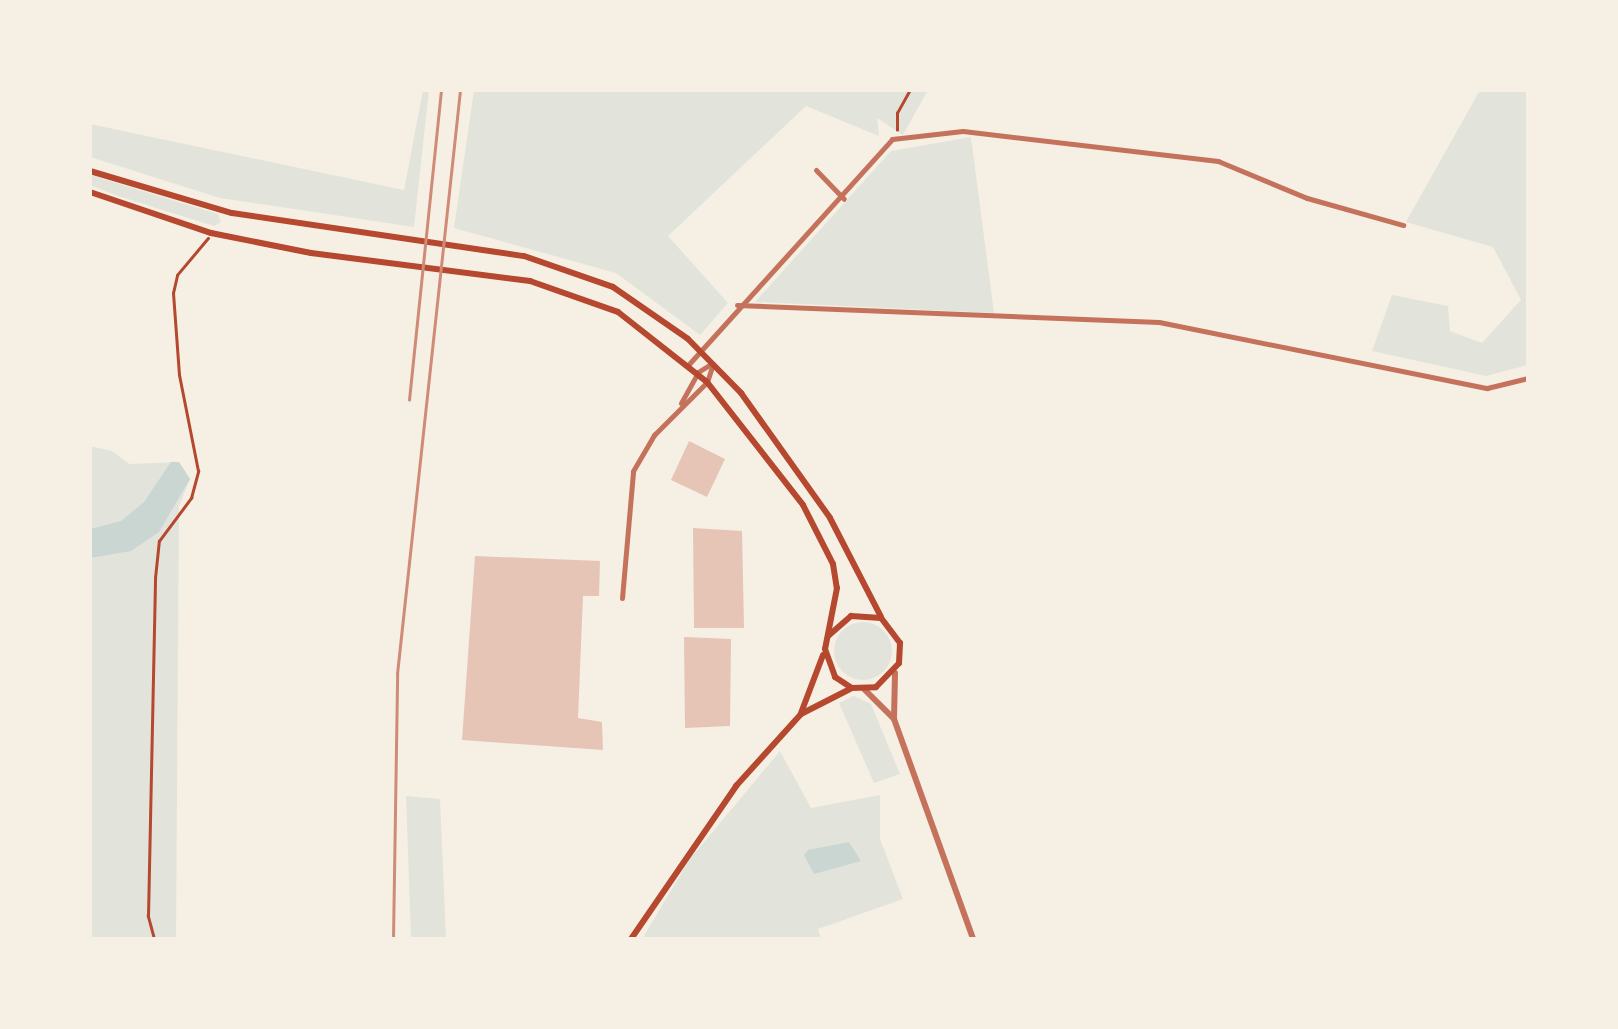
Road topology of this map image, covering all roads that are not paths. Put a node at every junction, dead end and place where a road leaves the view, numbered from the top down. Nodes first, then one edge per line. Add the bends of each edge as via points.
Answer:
1 (816, 170) dead end
2 (90, 171) edge
3 (90, 192) edge
4 (844, 200) junction
5 (1403, 225) dead end
6 (737, 305) junction
7 (700, 351) junction
8 (689, 364) junction
9 (714, 364) junction
10 (698, 372) junction
11 (1528, 378) edge
12 (707, 382) junction
13 (681, 403) junction
14 (622, 598) dead end
15 (882, 618) junction
16 (828, 636) junction
17 (825, 649) junction
18 (894, 673) junction
19 (852, 688) junction
20 (865, 690) junction
21 (801, 714) junction
22 (894, 719) junction
23 (631, 939) edge
24 (973, 939) edge

1 - 4 street
2 - 7 main road via 232,213 524,256 588,275 641,303
3 - 8 main road via 212,233 462,271 591,299
4 - 5 street via 892,140 962,131 1218,160 1306,198
4 - 6 street
6 - 7 street
6 - 11 street via 1159,322 1487,388
7 - 8 street
7 - 9 main road
8 - 10 main road
9 - 10 street
9 - 12 street
9 - 15 main road via 807,480
10 - 12 main road
10 - 13 street
12 - 13 street
12 - 16 main road via 768,454 824,542 837,588
13 - 14 street via 633,471
15 - 16 main road via 851,616
15 - 18 main road via 900,643
16 - 17 main road
17 - 19 main road via 834,677
17 - 21 main road
18 - 20 main road
18 - 22 street
19 - 20 main road
19 - 21 main road
20 - 22 street
21 - 23 main road via 690,844
22 - 24 street

